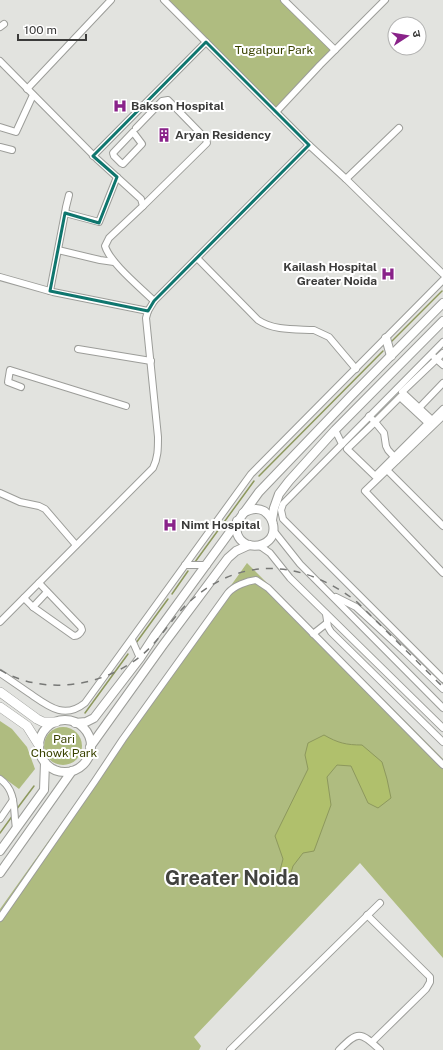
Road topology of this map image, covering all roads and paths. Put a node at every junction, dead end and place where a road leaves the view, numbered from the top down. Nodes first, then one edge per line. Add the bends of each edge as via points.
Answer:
1 (111, 0) edge
2 (164, 0) edge
3 (284, 0) edge
4 (385, 0) edge
5 (206, 42) junction
6 (335, 50) junction
7 (0, 61) edge
8 (27, 89) junction
9 (33, 95) junction
10 (144, 104) junction
11 (276, 112) junction
12 (151, 113) junction
13 (125, 124) junction
14 (0, 127) edge
15 (399, 128) dead end
16 (135, 130) junction
17 (309, 145) junction
18 (0, 146) edge
19 (12, 150) dead end
20 (93, 156) junction
21 (118, 177) junction
22 (346, 179) junction
23 (69, 195) dead end
24 (143, 206) junction
25 (66, 213) junction
26 (58, 250) junction
27 (197, 258) junction
28 (114, 262) junction
29 (443, 274) edge
30 (0, 277) edge
31 (443, 280) edge
32 (50, 291) junction
33 (154, 301) junction
34 (443, 303) edge
35 (148, 311) junction
36 (443, 321) edge
37 (386, 338) junction
38 (443, 342) edge
39 (78, 349) dead end
40 (432, 353) junction
41 (443, 353) edge
42 (391, 356) junction
43 (436, 359) junction
44 (151, 361) junction
45 (443, 366) edge
46 (356, 369) junction
47 (443, 383) edge
48 (21, 387) dead end
49 (126, 406) dead end
50 (419, 408) junction
51 (443, 409) edge
52 (369, 416) junction
53 (443, 416) edge
54 (375, 422) junction
55 (335, 430) junction
56 (342, 444) junction
57 (396, 458) junction
58 (387, 470) junction
59 (0, 493) edge
60 (243, 513) junction
61 (272, 520) junction
62 (238, 521) junction
63 (443, 526) edge
64 (273, 530) junction
65 (249, 545) junction
66 (76, 546) junction
67 (260, 546) junction
68 (185, 565) junction
69 (207, 565) junction
70 (443, 573) edge
71 (39, 583) junction
72 (48, 592) junction
73 (332, 596) junction
74 (24, 598) junction
75 (34, 607) junction
76 (326, 614) junction
77 (0, 622) edge
78 (328, 623) junction
79 (313, 634) junction
80 (132, 640) junction
81 (140, 658) junction
82 (0, 673) edge
83 (443, 679) edge
84 (443, 689) edge
85 (0, 692) edge
86 (0, 707) edge
87 (443, 708) edge
88 (56, 722) junction
89 (75, 723) junction
90 (443, 728) edge
91 (443, 742) edge
92 (39, 745) junction
93 (90, 746) junction
94 (45, 763) junction
95 (443, 765) edge
96 (72, 771) junction
97 (0, 779) edge
98 (13, 803) junction
99 (0, 819) edge
100 (15, 824) junction
101 (2, 847) edge
102 (0, 873) edge
103 (380, 903) dead end
104 (367, 915) junction
105 (0, 918) edge
106 (372, 1042) junction
107 (230, 1050) edge
108 (339, 1050) edge
109 (380, 1050) edge

1 - 8 street
2 - 5 street
3 - 6 street
4 - 6 street
5 - 10 street
5 - 11 street
6 - 11 street
7 - 8 street
8 - 9 street
9 - 14 street via 16,132
9 - 20 street
10 - 12 street
10 - 13 street
11 - 17 street
12 - 16 street
12 - 24 street via 162,101 168,100 207,143
13 - 16 street
13 - 20 street
15 - 22 street
16 - 16 street via 142,144 121,164 113,152
17 - 22 street
17 - 27 street
18 - 19 street
20 - 21 street
21 - 24 street via 137,194
21 - 25 street via 99,222
22 - 29 street
23 - 25 street
24 - 28 street via 106,242 106,252
25 - 26 street
26 - 28 street
26 - 32 street
27 - 33 street
27 - 46 street via 258,320 272,327 320,332 329,337
28 - 33 street
30 - 32 street
31 - 37 street
32 - 35 street
33 - 35 street
34 - 42 main road
35 - 44 street via 146,323
36 - 55 main road
37 - 42 main road
37 - 46 street
38 - 40 street
39 - 44 street
40 - 43 street
40 - 52 street
41 - 43 street
42 - 60 main road via 259,492
43 - 45 street
43 - 50 street via 402,392
44 - 66 street via 158,446 156,462
46 - 68 street via 251,474
47 - 50 street
48 - 49 street via 8,382 10,370
50 - 51 street via 432,420
52 - 54 street
52 - 56 street
53 - 57 street
54 - 57 street via 384,433 386,446
54 - 57 street via 347,449 375,476
54 - 57 street via 400,397 428,424
55 - 56 street
55 - 61 main road via 279,494
56 - 83 street via 284,504 281,510 283,519
57 - 58 street
58 - 63 street
58 - 70 street via 365,491
59 - 66 street via 44,509
60 - 61 main road via 252,509 262,510
60 - 62 main road
61 - 64 main road
62 - 65 main road via 238,536
62 - 69 main road
64 - 67 main road via 271,537
64 - 73 street via 300,564
65 - 67 main road
65 - 93 main road via 228,558
66 - 71 street
67 - 76 street via 270,553 290,578
68 - 69 street
68 - 80 street
69 - 81 main road
71 - 72 street
71 - 74 street
72 - 75 street
72 - 75 street via 81,628 81,633 74,636
73 - 84 street via 356,607
73 - 87 street
74 - 75 street
74 - 77 street
76 - 78 street
76 - 90 street
78 - 79 street
78 - 91 street via 331,632
79 - 95 street
79 - 105 street via 259,581 251,581 230,590 123,739
80 - 81 street
80 - 82 street via 85,703 72,711 56,710 47,706
81 - 89 main road via 94,718
85 - 88 highway via 37,719 43,722
86 - 92 highway via 27,726
88 - 89 main road
88 - 92 main road via 44,731
89 - 93 main road via 86,732
92 - 94 main road via 41,758
93 - 96 main road via 85,762
94 - 96 main road via 57,771
94 - 100 main road via 44,790
96 - 102 main road
97 - 98 street via 8,787
98 - 99 street
98 - 100 street
100 - 101 main road
103 - 104 street
104 - 106 street via 430,977 426,989
104 - 107 street
106 - 108 street via 357,1035
106 - 109 street

